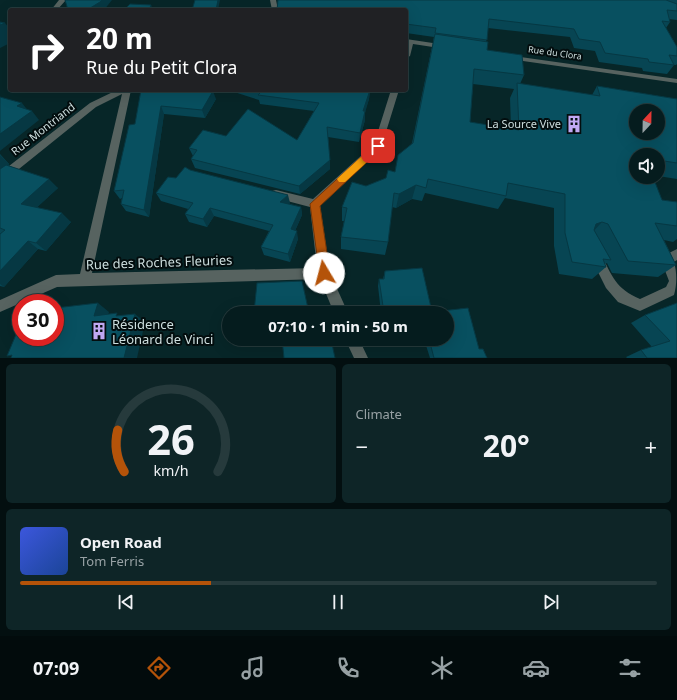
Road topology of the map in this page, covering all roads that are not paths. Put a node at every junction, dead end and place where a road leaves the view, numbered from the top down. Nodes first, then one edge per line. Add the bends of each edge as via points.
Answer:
1 (63, 0) edge
2 (55, 8) edge
3 (408, 42) edge
4 (458, 49) edge
5 (504, 56) edge
6 (677, 81) edge
7 (119, 92) edge
8 (127, 92) edge
9 (394, 92) edge
10 (0, 178) edge
11 (269, 193) edge
12 (315, 204) junction
13 (592, 249) edge
14 (677, 254) edge
15 (324, 273) junction
16 (85, 279) junction
17 (0, 306) edge
18 (338, 306) edge
19 (355, 346) edge
20 (361, 358) edge

1 - 2 street
3 - 4 street
5 - 6 street, Rue du Clora
7 - 10 street, Rue Montriand via 93,105
8 - 16 street
9 - 12 street via 378,146
11 - 12 street
12 - 15 street
13 - 14 street via 610,284 622,298 640,305 670,291 675,281 667,260
15 - 16 street, Rue des Roches Fleuries
15 - 18 street
16 - 17 street, Rue des Roches Fleuries via 56,281
19 - 20 street

